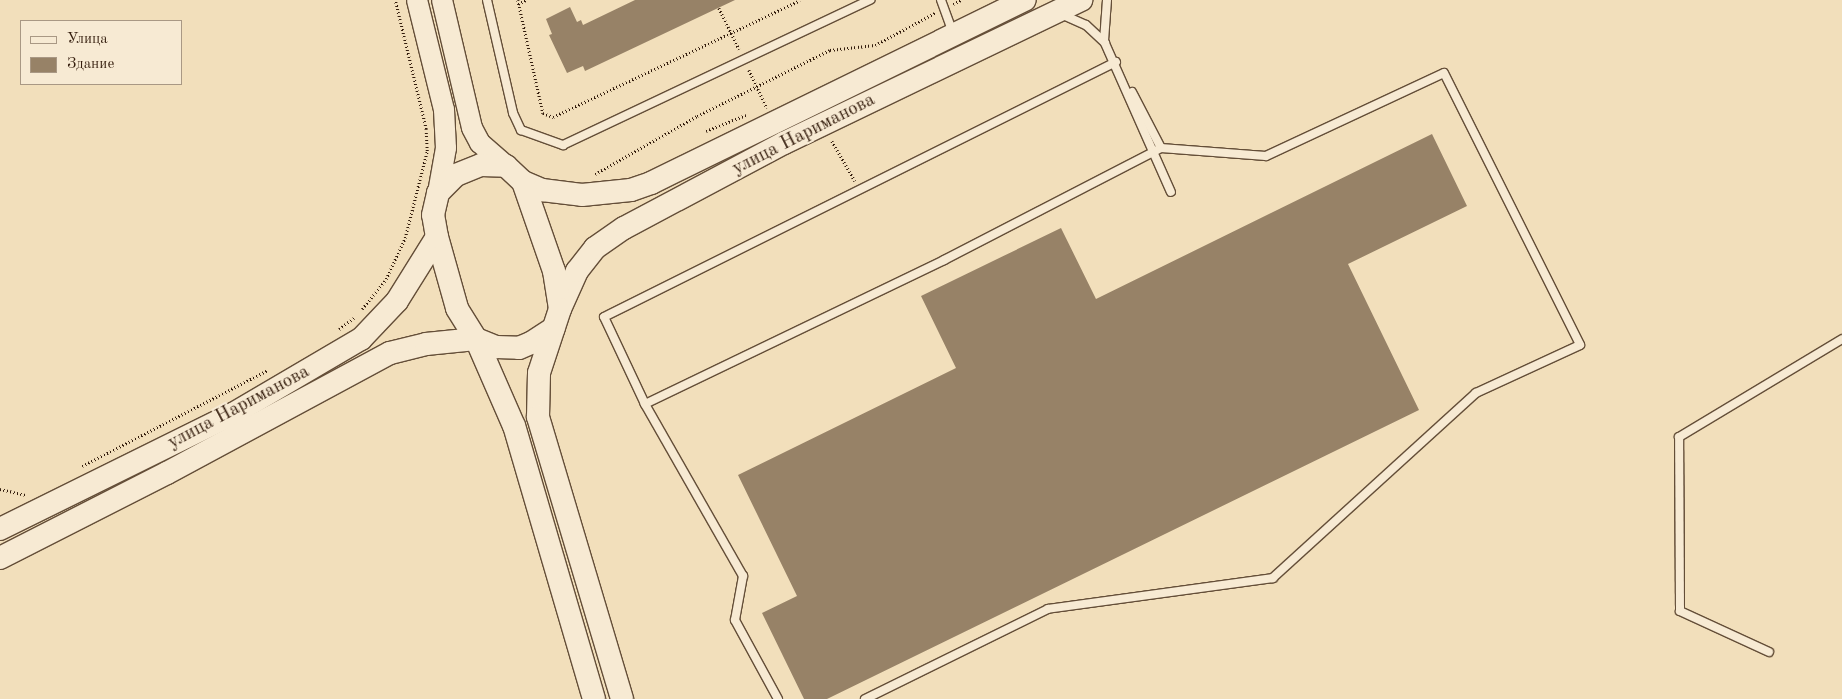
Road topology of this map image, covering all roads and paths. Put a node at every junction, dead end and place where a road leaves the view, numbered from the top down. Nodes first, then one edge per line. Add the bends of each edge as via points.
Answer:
1 (395, 0) edge
2 (417, 0) edge
3 (442, 0) edge
4 (487, 0) edge
5 (526, 0) edge
6 (800, 0) edge
7 (870, 0) edge
8 (941, 0) edge
9 (1025, 0) edge
10 (1081, 0) edge
11 (1107, 0) edge
12 (518, 2) edge
13 (1057, 13) junction
14 (954, 34) junction
15 (1104, 41) junction
16 (1116, 62) junction
17 (768, 110) dead end
18 (760, 112) dead end
19 (751, 114) dead end
20 (706, 131) dead end
21 (825, 144) dead end
22 (1161, 148) junction
23 (506, 166) junction
24 (523, 182) junction
25 (860, 189) dead end
26 (1171, 192) dead end
27 (438, 193) junction
28 (437, 237) junction
29 (557, 318) junction
30 (337, 331) dead end
31 (476, 339) junction
32 (1842, 340) edge
33 (271, 368) dead end
34 (645, 404) junction
35 (75, 470) dead end
36 (0, 489) edge
37 (33, 491) dead end
38 (0, 529) edge
39 (0, 558) edge
40 (1769, 652) dead end
41 (594, 699) edge
42 (622, 699) edge
43 (778, 699) edge
44 (865, 699) edge

1 - 30 path via 426,128 426,151 405,238 386,279 357,315
2 - 27 street via 444,110 446,148
3 - 23 street via 472,128 480,143
4 - 7 lane via 513,113 521,130 563,145
5 - 12 path
6 - 12 path via 553,117 543,113
8 - 14 lane
9 - 14 main road, улица Нариманова
10 - 13 main road, улица Нариманова
11 - 15 lane
13 - 15 lane via 1086,25
13 - 29 main road, улица Нариманова via 784,143 624,228 595,248 577,270
14 - 24 main road, улица Нариманова via 702,159 631,190 582,195 542,190
15 - 16 lane
15 - 26 lane
16 - 22 lane
16 - 34 lane via 604,317
17 - 18 path
19 - 20 path
21 - 25 path via 834,141
22 - 34 lane via 944,260
22 - 44 lane via 1266,156 1444,73 1580,345 1476,393 1273,578 1048,609
23 - 24 main road
23 - 27 main road via 468,168 446,183
24 - 29 main road via 545,239
27 - 28 main road via 433,215
28 - 31 main road via 457,308
28 - 38 main road, улица Нариманова via 397,301 361,339 233,414
29 - 31 main road via 532,344 519,348 496,347
29 - 42 main road, улица Нариманова via 539,373 538,417
31 - 39 main road, улица Нариманова via 426,344 390,353
31 - 41 main road via 514,426
32 - 40 lane via 1679,437 1680,611
33 - 35 path
34 - 43 lane via 743,576 735,620
36 - 37 path via 24,496

